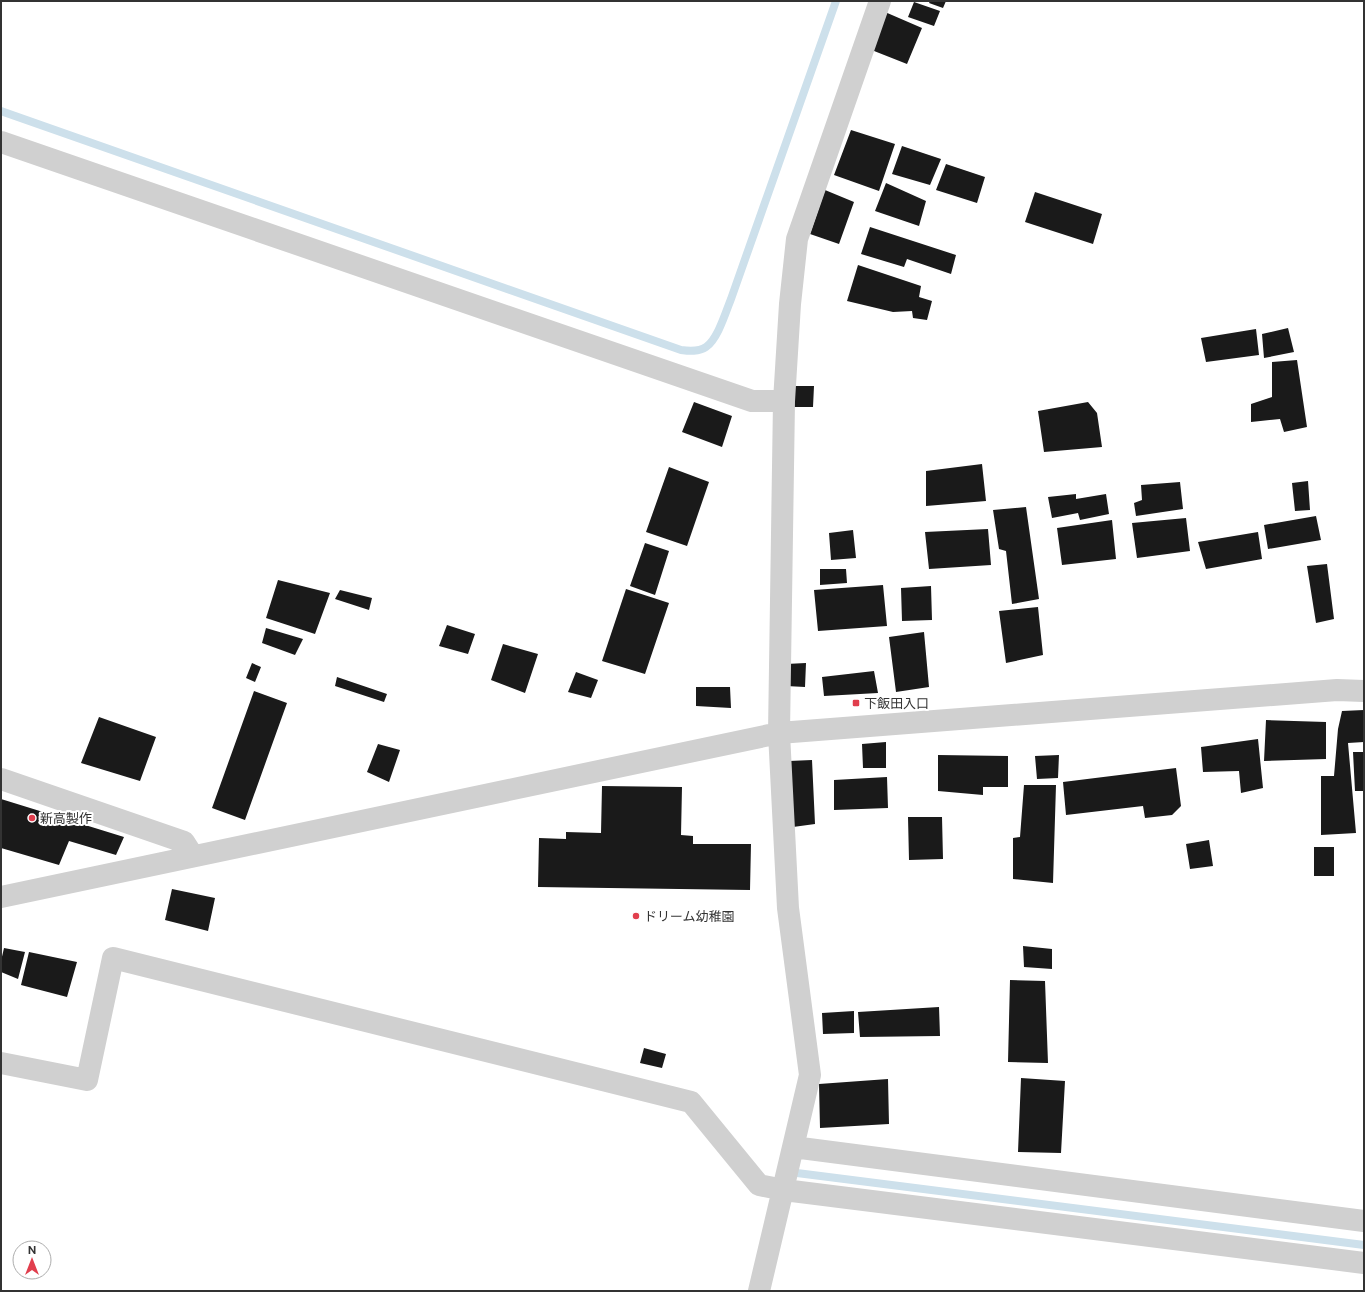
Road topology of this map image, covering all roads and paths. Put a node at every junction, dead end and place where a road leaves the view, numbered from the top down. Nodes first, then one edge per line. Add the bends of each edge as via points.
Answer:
1 (880, 1) edge
2 (1, 142) edge
3 (784, 401) junction
4 (1364, 690) edge
5 (779, 733) junction
6 (1, 779) edge
7 (193, 856) junction
8 (1, 897) edge
9 (1, 1063) edge
10 (792, 1151) junction
11 (785, 1183) junction
12 (1364, 1221) edge
13 (1364, 1263) edge
14 (759, 1291) edge

1 - 3 street via 797,239
2 - 3 street via 752,401
3 - 5 street
4 - 5 street
5 - 7 street
5 - 10 street via 788,908 810,1075
6 - 7 street via 184,842
7 - 8 street
9 - 11 street via 87,1080 113,958 691,1102 759,1185
10 - 11 street
10 - 12 street
11 - 13 street
11 - 14 street

